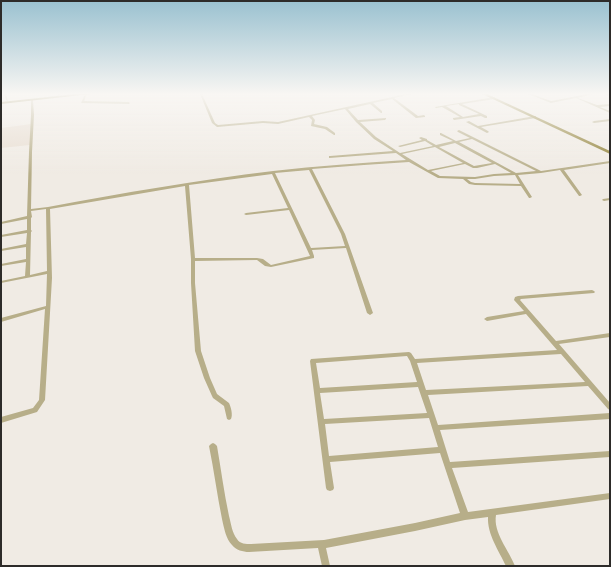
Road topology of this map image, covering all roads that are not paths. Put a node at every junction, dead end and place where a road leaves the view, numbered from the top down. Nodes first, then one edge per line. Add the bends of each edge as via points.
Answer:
1 (33, 120) edge
2 (212, 120) edge
3 (288, 120) edge
4 (314, 120) edge
5 (365, 120) edge
6 (515, 120) edge
7 (542, 120) edge
8 (606, 120) edge
9 (357, 121) joint
10 (468, 122) dead end
11 (594, 122) dead end
12 (478, 127) junction
13 (458, 131) dead end
14 (487, 132) dead end
15 (334, 134) dead end
16 (441, 134) dead end
17 (421, 138) dead end
18 (473, 138) junction
19 (426, 140) junction
20 (457, 142) junction
21 (400, 146) dead end
22 (437, 146) junction
23 (398, 153) junction
24 (610, 153) edge
25 (330, 158) dead end
26 (410, 161) junction
27 (610, 162) edge
28 (466, 163) junction
29 (497, 163) junction
30 (310, 168) junction
31 (562, 170) junction
32 (428, 171) junction
33 (273, 172) junction
34 (540, 172) junction
35 (516, 174) junction
36 (464, 178) junction
37 (187, 184) junction
38 (522, 185) junction
39 (580, 195) dead end
40 (530, 198) dead end
41 (610, 199) edge
42 (604, 200) dead end
43 (48, 208) junction
44 (290, 209) junction
45 (30, 210) junction
46 (246, 214) dead end
47 (30, 217) junction
48 (1, 223) edge
49 (30, 231) junction
50 (1, 236) edge
51 (29, 245) junction
52 (309, 248) junction
53 (347, 248) junction
54 (1, 250) edge
55 (193, 259) junction
56 (28, 260) junction
57 (1, 265) edge
58 (50, 272) junction
59 (27, 276) junction
60 (1, 282) edge
61 (592, 292) dead end
62 (48, 307) junction
63 (528, 312) junction
64 (370, 313) dead end
65 (487, 319) dead end
66 (1, 320) edge
67 (610, 334) edge
68 (554, 343) junction
69 (562, 352) junction
70 (413, 361) junction
71 (421, 384) junction
72 (590, 384) junction
73 (317, 391) junction
74 (424, 393) junction
75 (609, 406) edge
76 (431, 415) junction
77 (610, 416) edge
78 (229, 417) dead end
79 (1, 420) edge
80 (321, 422) junction
81 (435, 428) junction
82 (213, 446) dead end
83 (443, 450) junction
84 (610, 454) edge
85 (326, 459) junction
86 (448, 465) junction
87 (330, 488) dead end
88 (610, 496) edge
89 (492, 512) junction
90 (465, 516) junction
91 (324, 544) junction
92 (326, 566) edge
93 (511, 566) edge

1 - 45 street
2 - 3 street via 217,126
4 - 15 street via 312,125 326,128
5 - 9 street
6 - 12 street
7 - 24 main road
8 - 11 street
9 - 23 street
10 - 12 street
12 - 14 street
13 - 18 street
16 - 20 street
17 - 19 street
18 - 20 street
18 - 34 street
19 - 21 street
19 - 22 street
20 - 22 street
20 - 29 street
22 - 23 street
22 - 28 street
23 - 25 street
23 - 26 street
26 - 30 street
26 - 32 street
27 - 31 street
28 - 29 street via 477,167
28 - 32 street
29 - 35 street
30 - 33 street
30 - 53 street via 343,234
31 - 34 street
31 - 39 street
32 - 36 street via 438,177
33 - 37 street
33 - 44 street
34 - 35 street
35 - 36 street
35 - 38 street
36 - 38 street via 475,184
37 - 43 street
37 - 55 street
38 - 40 street
41 - 42 street
43 - 45 street
43 - 58 street
44 - 46 street
44 - 52 street
45 - 47 street
47 - 48 street
47 - 49 street
49 - 50 street
49 - 51 street
51 - 54 street
51 - 56 street
52 - 53 street
52 - 55 street via 312,257 271,266 259,259
53 - 64 street
55 - 78 street via 198,351 215,396 227,405
56 - 57 street
56 - 59 street
58 - 59 street
58 - 62 street
59 - 60 street
61 - 63 street via 517,298
62 - 66 street
62 - 79 street via 42,400 35,410
63 - 65 street
63 - 68 street
67 - 68 street
68 - 69 street
69 - 70 street
69 - 72 street
70 - 71 street
70 - 73 street via 409,354 313,361
71 - 73 street
71 - 74 street
72 - 74 street
72 - 75 street
73 - 80 street
74 - 76 street
76 - 80 street
76 - 81 street
77 - 81 street
80 - 85 street
81 - 83 street
82 - 91 street via 228,530 234,543 242,548
83 - 85 street
83 - 86 street
84 - 86 street
85 - 87 street
86 - 90 street
88 - 89 street
89 - 90 street
89 - 93 street via 492,526
90 - 91 street
91 - 92 street via 322,548

